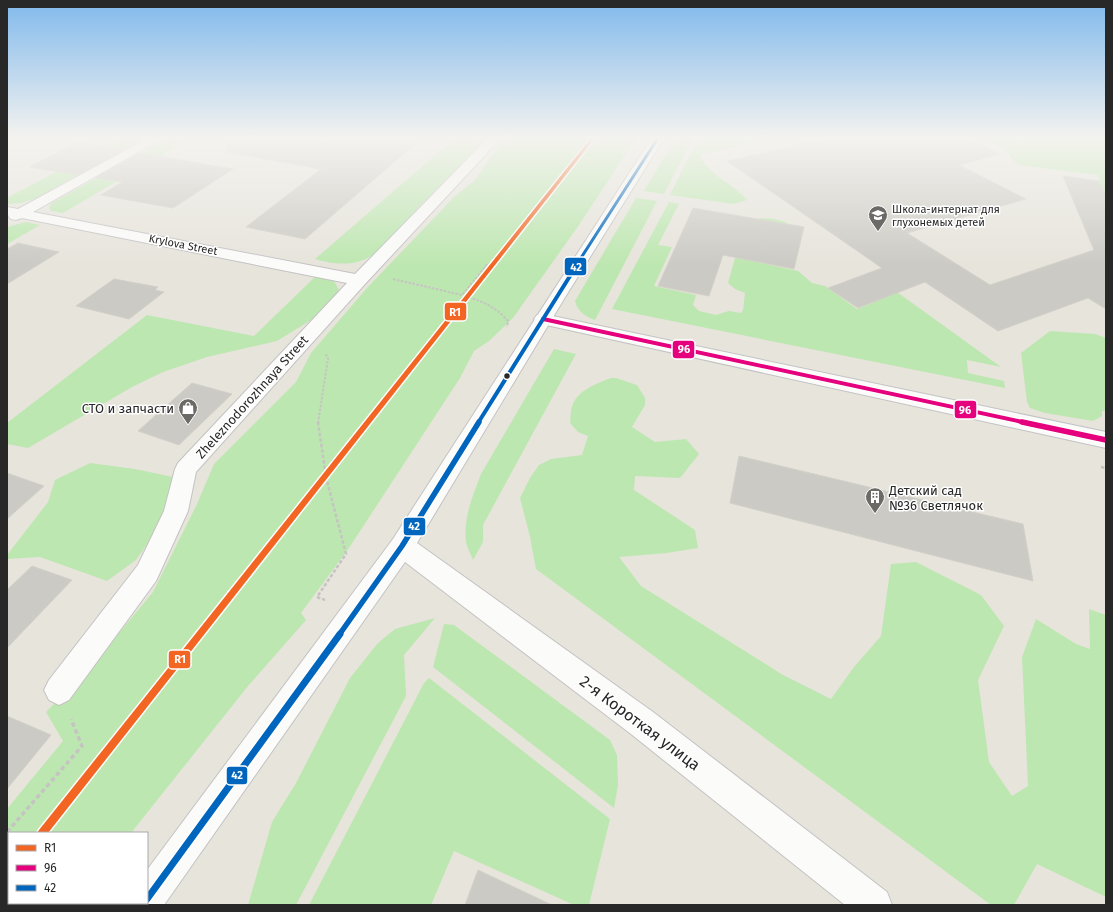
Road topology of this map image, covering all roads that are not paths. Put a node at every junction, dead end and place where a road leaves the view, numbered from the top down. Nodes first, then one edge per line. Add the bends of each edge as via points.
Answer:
1 (76, 181) edge
2 (455, 181) edge
3 (631, 181) edge
4 (11, 215) edge
5 (364, 275) junction
6 (537, 328) junction
7 (1106, 440) edge
8 (402, 546) junction
9 (59, 690) road end
10 (148, 898) edge
11 (874, 905) edge

1 - 4 street
2 - 5 street, Zheleznodorozhnaya Street
3 - 6 street
4 - 5 street, Krylova Street
5 - 9 street, Zheleznodorozhnaya Street via 186,470 176,512 147,573
6 - 7 street
6 - 8 street
8 - 10 street
8 - 11 street, 2-я Короткая улица via 642,723

